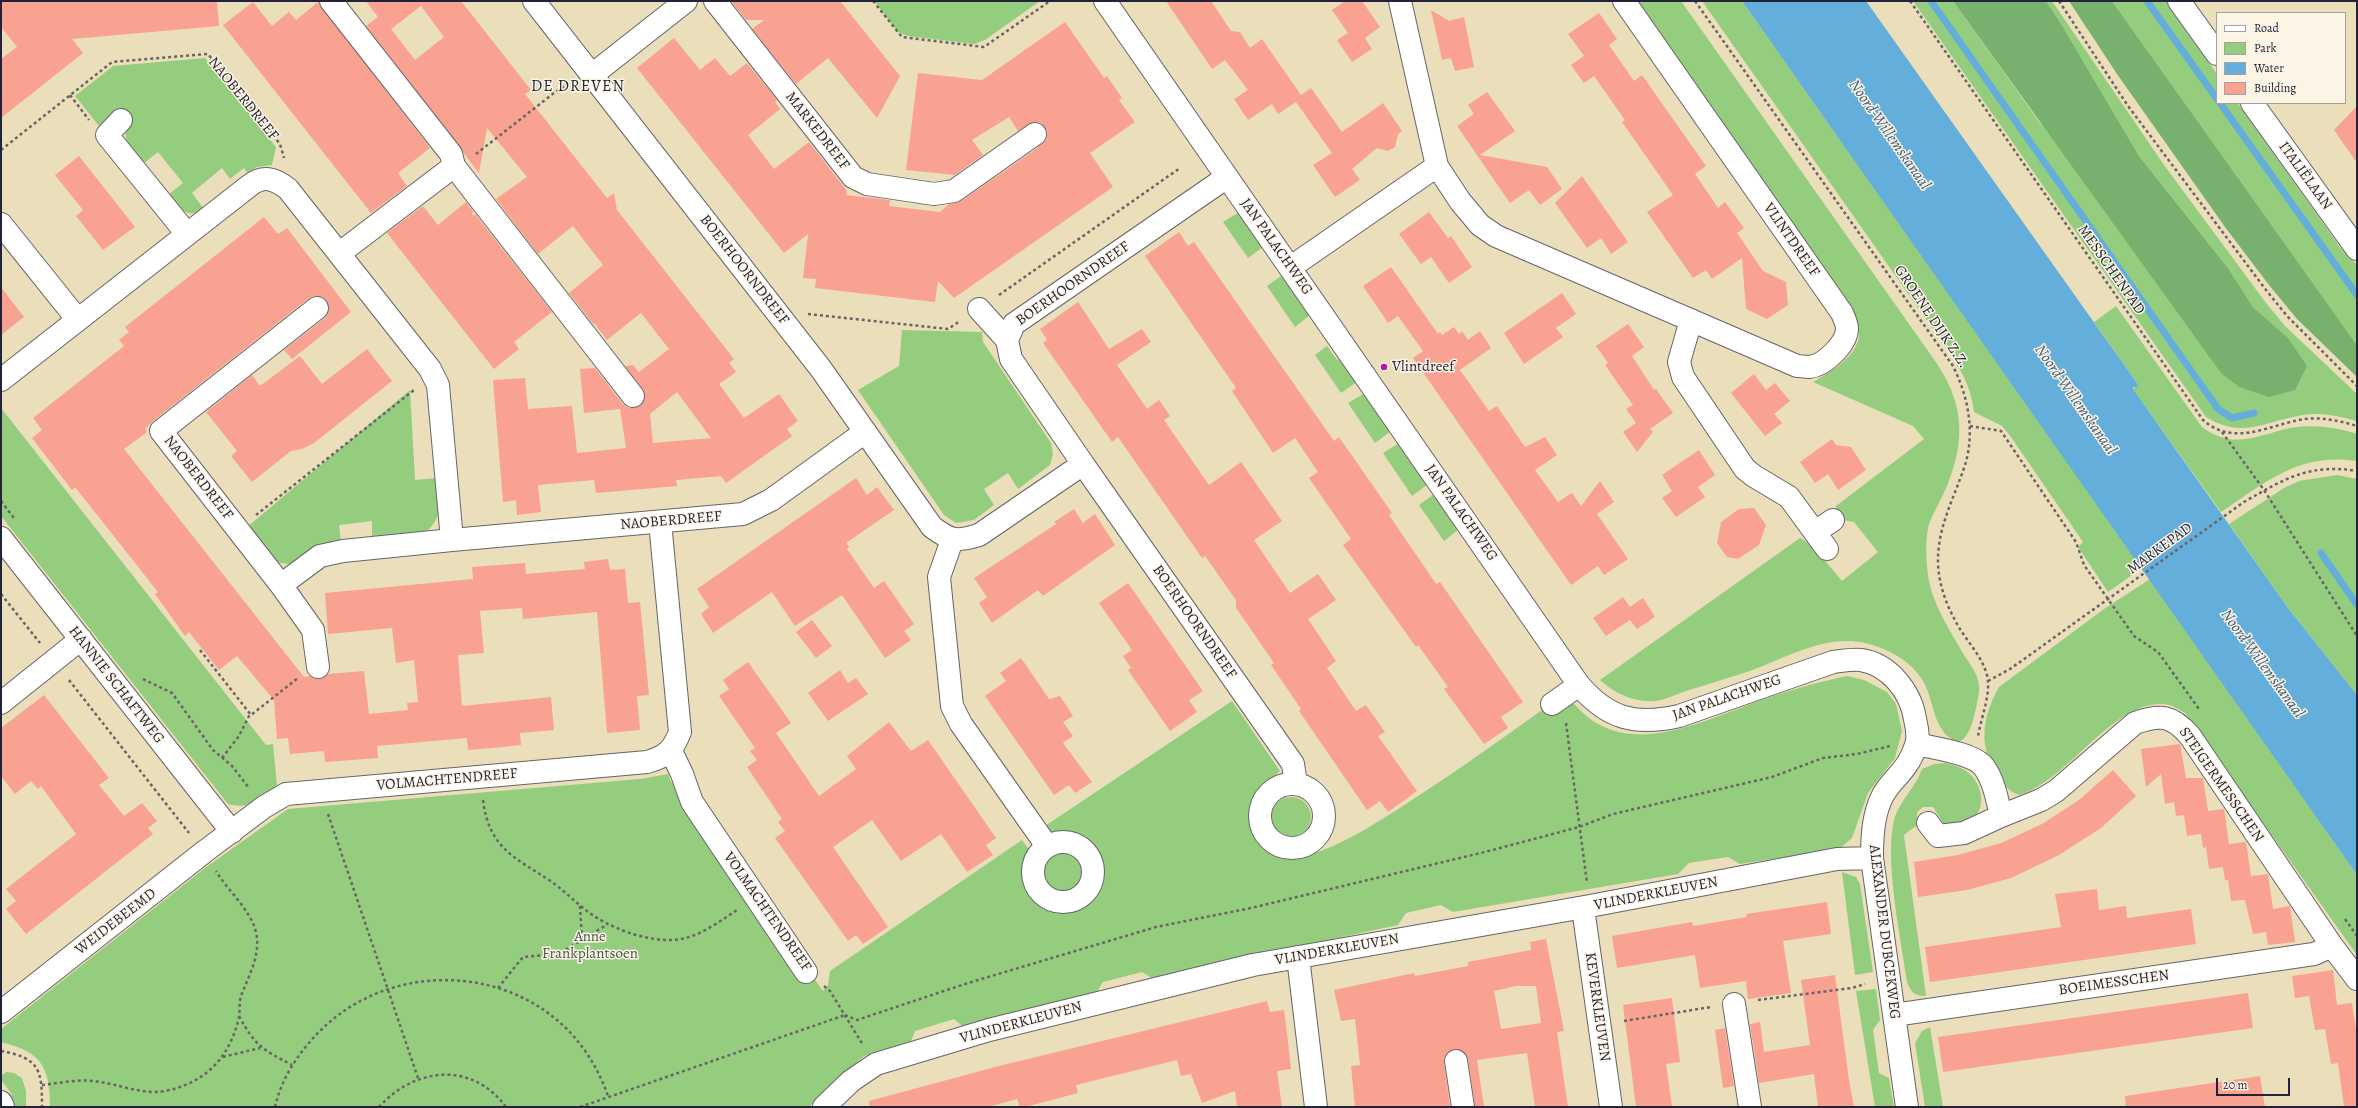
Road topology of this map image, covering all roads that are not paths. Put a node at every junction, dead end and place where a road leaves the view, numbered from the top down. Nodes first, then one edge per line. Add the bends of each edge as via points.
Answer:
1 (331, 1) edge
2 (534, 1) edge
3 (686, 1) edge
4 (716, 1) edge
5 (1105, 1) edge
6 (1400, 1) edge
7 (1624, 1) edge
8 (2179, 1) edge
9 (2216, 53) edge
10 (592, 75) junction
11 (2253, 104) edge
12 (114, 128) road end
13 (1035, 134) dead end
14 (454, 166) junction
15 (1437, 166) junction
16 (1227, 177) junction
17 (1, 224) edge
18 (187, 234) junction
19 (2357, 249) edge
20 (340, 253) junction
21 (1291, 267) junction
22 (317, 308) dead end
23 (979, 309) road end
24 (78, 320) junction
25 (1691, 320) junction
26 (1007, 340) junction
27 (1, 380) edge
28 (633, 396) dead end
29 (865, 432) junction
30 (1083, 464) junction
31 (1833, 520) dead end
32 (660, 522) junction
33 (1, 538) edge
34 (452, 540) junction
35 (952, 540) junction
36 (281, 585) junction
37 (80, 639) junction
38 (318, 667) road end
39 (1579, 685) junction
40 (1, 703) edge
41 (1552, 704) dead end
42 (1917, 744) junction
43 (671, 751) junction
44 (1296, 784) dead end
45 (2001, 816) junction
46 (1928, 823) dead end
47 (232, 832) junction
48 (1047, 846) dead end
49 (1872, 858) junction
50 (1587, 907) junction
51 (2332, 946) junction
52 (1298, 957) junction
53 (806, 972) road end
54 (2357, 979) edge
55 (1734, 1004) dead end
56 (1, 1012) edge
57 (1894, 1014) junction
58 (1456, 1061) dead end
59 (1, 1102) edge
60 (3, 1107) edge
61 (824, 1107) edge
62 (1316, 1107) edge
63 (1463, 1107) edge
64 (1611, 1107) edge
65 (1750, 1107) edge
66 (1908, 1107) edge

1 - 14 street via 451,154
2 - 10 street, BOERHOORNDREEF
3 - 10 street
4 - 13 street, MARKEDREEF via 853,177 867,184 934,194 954,191
5 - 16 street, JAN PALACHWEG
6 - 15 street, VLINTDREEF
7 - 25 street, VLINTDREEF via 1842,313 1847,328 1839,348 1820,363 1809,367 1797,366
8 - 9 street
10 - 29 street, BOERHOORNDREEF via 821,369
11 - 19 street, ITALIËLAAN
12 - 18 street
14 - 20 street
14 - 28 street
15 - 21 street
15 - 25 street, VLINTDREEF via 1460,201 1480,225 1496,236
16 - 21 street, JAN PALACHWEG
16 - 26 street, BOERHOORNDREEF via 1014,324
17 - 24 street
18 - 20 street via 256,180 266,178 278,181 288,190
18 - 24 street
20 - 34 street via 438,385
21 - 39 street, JAN PALACHWEG
22 - 36 street, NAOBERDREEF via 161,432
23 - 26 street
24 - 27 street
25 - 31 street via 1679,362 1683,377 1746,469 1789,497 1821,541
26 - 30 street, BOERHOORNDREEF via 1011,359
29 - 32 street, NAOBERDREEF via 771,500 743,514
29 - 35 street, BOERHOORNDREEF via 932,527
30 - 35 street via 979,535 964,540
30 - 44 street, BOERHOORNDREEF via 1293,764
32 - 34 street, NAOBERDREEF
32 - 43 street via 680,732
33 - 37 street, HANNIE SCHAFTWEG
34 - 36 street, NAOBERDREEF via 343,551 320,556
35 - 48 street via 940,577 952,706
36 - 38 street, NAOBERDREEF via 313,630
37 - 40 street
37 - 47 street, HANNIE SCHAFTWEG
39 - 41 street
39 - 42 street, JAN PALACHWEG via 1592,700 1614,714 1641,721 1658,721 1833,662 1862,660 1885,670 1908,695 1914,707
42 - 45 street via 1971,758 1983,766 1995,789
42 - 49 street, ALEXANDER DUBCEKWEG via 1908,766 1883,795 1872,834
43 - 47 street, VOLMACHTENDREEF via 647,762 286,794 264,807
43 - 53 street, VOLMACHTENDREEF via 692,802
45 - 46 street, STEIGERMESSCHEN via 1964,833 1938,836
45 - 51 street, STEIGERMESSCHEN via 2041,800 2056,790 2135,723 2149,718 2165,717 2180,724 2190,736
47 - 56 street, WEIDEBEEMD
49 - 50 street, VLINDERKLEUVEN via 1837,859
49 - 57 street, ALEXANDER DUBCEKWEG
50 - 52 street, VLINDERKLEUVEN
50 - 64 street, KEVERKLEUVEN
51 - 54 street, STEIGERMESSCHEN
51 - 57 street, BOEIMESSCHEN via 2314,954
52 - 61 street, VLINDERKLEUVEN via 1253,965 990,1030 876,1064 851,1081
52 - 62 street
55 - 65 street
57 - 66 street, ALEXANDER DUBCEKWEG
58 - 63 street
59 - 60 street

